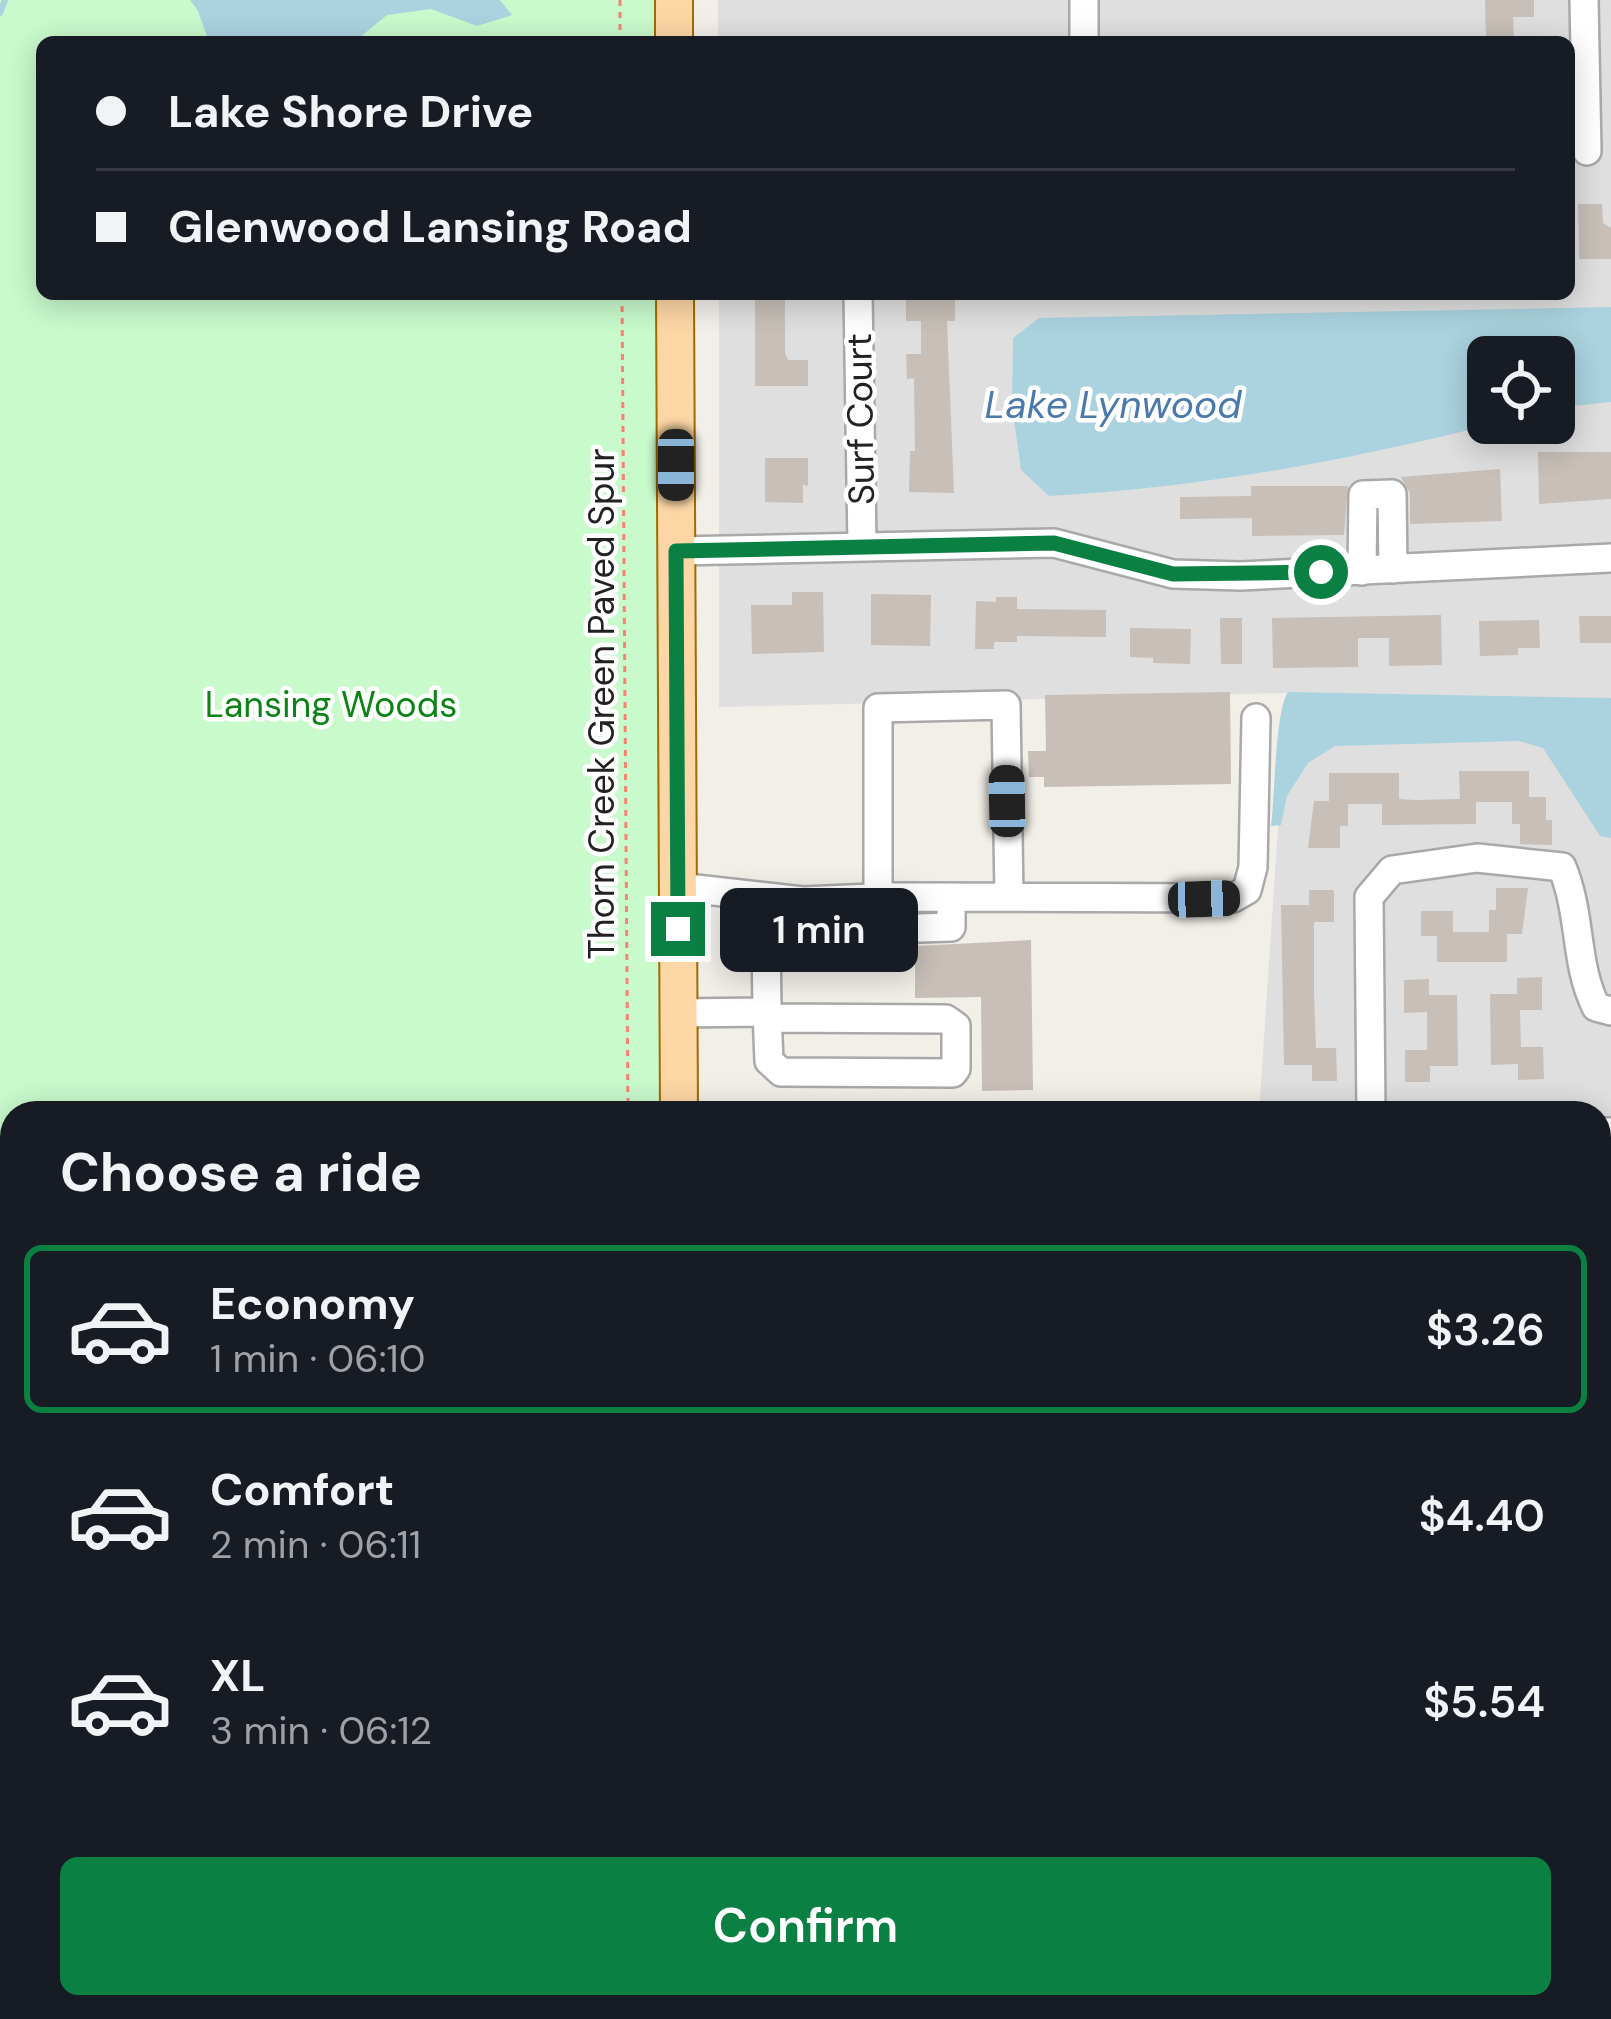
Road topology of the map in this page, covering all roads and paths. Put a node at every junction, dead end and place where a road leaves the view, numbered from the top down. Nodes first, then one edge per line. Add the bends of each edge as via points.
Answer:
1 (620, 0) edge
2 (674, 0) edge
3 (1084, 0) edge
4 (1584, 0) edge
5 (620, 36) edge
6 (674, 36) edge
7 (1084, 36) edge
8 (1589, 151) edge
9 (622, 300) edge
10 (675, 300) edge
11 (858, 300) edge
12 (862, 545) junction
13 (676, 551) junction
14 (1611, 558) edge
15 (1393, 569) junction
16 (1362, 571) junction
17 (1256, 718) dead end
18 (678, 887) junction
19 (951, 897) junction
20 (1009, 897) junction
21 (878, 898) junction
22 (678, 1012) junction
23 (1611, 1012) edge
24 (767, 1015) junction
25 (628, 1101) edge
26 (679, 1101) edge
27 (1371, 1101) edge

1 - 5 path
2 - 6 main road
3 - 7 street
4 - 8 street
9 - 25 path, Thorn Creek Green Paved Spur
10 - 13 main road
11 - 12 street, Surf Court
12 - 13 street
12 - 16 street via 1054,543 1173,574
13 - 18 main road
14 - 15 street
15 - 16 street
15 - 16 street via 1392,494 1363,495
17 - 20 street via 1247,890 1204,899
18 - 21 street via 803,902
18 - 22 main road
19 - 20 street
19 - 21 street
19 - 24 street via 951,927 766,932
20 - 21 street via 1006,705 878,708
22 - 24 street
22 - 26 main road
23 - 27 street via 1596,1007 1584,983 1575,899 1562,868 1477,858 1392,870 1369,897
24 - 24 street via 769,1060 781,1072 956,1069 956,1026 946,1019

